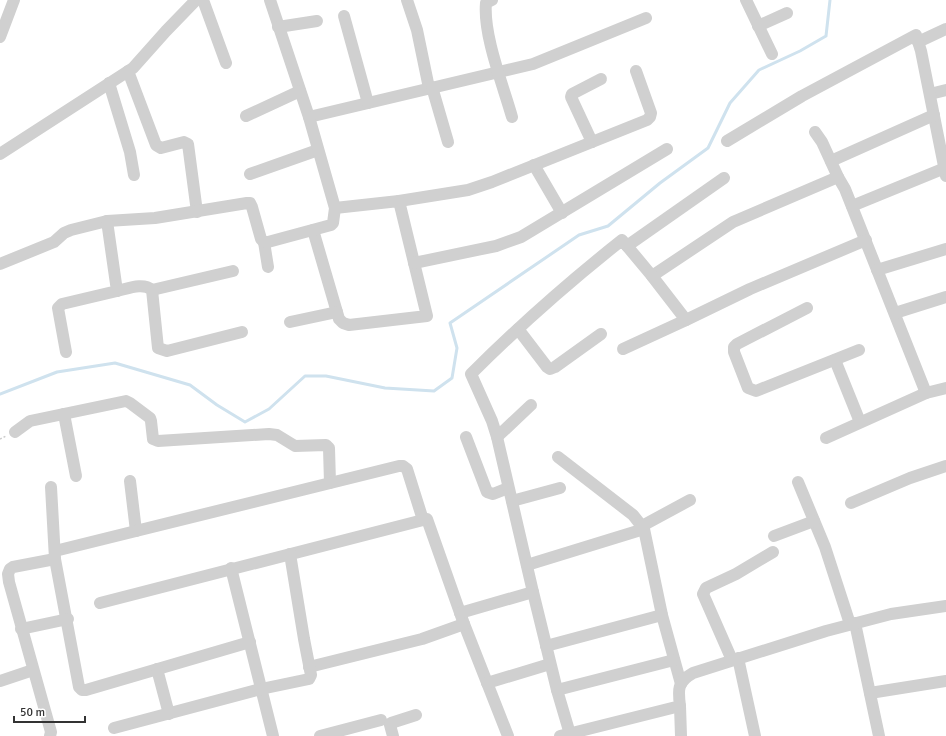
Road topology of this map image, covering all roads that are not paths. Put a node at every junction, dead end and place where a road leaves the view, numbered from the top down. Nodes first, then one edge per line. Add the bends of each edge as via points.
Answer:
1 (14, 0) edge
2 (196, 0) edge
3 (203, 0) edge
4 (270, 0) edge
5 (407, 0) edge
6 (492, 0) edge
7 (746, 0) edge
8 (787, 13) dead end
9 (344, 16) dead end
10 (646, 18) dead end
11 (317, 21) dead end
12 (758, 26) junction
13 (278, 27) junction
14 (946, 29) edge
15 (0, 37) edge
16 (918, 42) junction
17 (772, 54) dead end
18 (226, 63) dead end
19 (128, 71) junction
20 (636, 71) dead end
21 (499, 72) junction
22 (601, 79) dead end
23 (109, 83) junction
24 (431, 88) junction
25 (946, 90) edge
26 (300, 91) junction
27 (930, 94) junction
28 (368, 103) junction
29 (934, 115) junction
30 (246, 116) dead end
31 (309, 117) junction
32 (512, 117) dead end
33 (815, 132) dead end
34 (727, 141) dead end
35 (448, 142) dead end
36 (592, 142) junction
37 (667, 149) dead end
38 (318, 150) junction
39 (0, 154) edge
40 (831, 161) junction
41 (534, 165) junction
42 (945, 172) edge
43 (250, 174) dead end
44 (134, 175) dead end
45 (838, 177) junction
46 (724, 178) dead end
47 (399, 200) junction
48 (852, 206) junction
49 (335, 208) junction
50 (197, 212) junction
51 (562, 213) junction
52 (107, 221) junction
53 (313, 230) junction
54 (866, 240) junction
55 (264, 242) junction
56 (626, 246) junction
57 (946, 249) edge
58 (414, 263) junction
59 (0, 264) edge
60 (268, 267) dead end
61 (878, 270) junction
62 (233, 271) dead end
63 (652, 276) junction
64 (152, 290) junction
65 (117, 291) junction
66 (946, 297) edge
67 (807, 308) dead end
68 (337, 312) junction
69 (895, 313) junction
70 (686, 320) junction
71 (290, 322) dead end
72 (518, 329) junction
73 (242, 332) dead end
74 (602, 334) dead end
75 (623, 349) dead end
76 (859, 350) dead end
77 (66, 352) dead end
78 (835, 360) junction
79 (946, 388) edge
80 (926, 393) junction
81 (531, 404) dead end
82 (64, 414) junction
83 (860, 422) junction
84 (15, 432) dead end
85 (497, 437) junction
86 (466, 438) dead end
87 (826, 438) dead end
88 (558, 457) dead end
89 (946, 466) edge
90 (76, 476) dead end
91 (130, 481) dead end
92 (798, 482) dead end
93 (330, 483) junction
94 (51, 487) dead end
95 (508, 488) junction
96 (560, 488) dead end
97 (690, 500) dead end
98 (512, 501) junction
99 (851, 503) dead end
100 (423, 520) junction
101 (814, 521) junction
102 (643, 528) junction
103 (136, 531) junction
104 (774, 536) dead end
105 (773, 552) dead end
106 (290, 554) junction
107 (55, 555) junction
108 (527, 565) junction
109 (231, 568) junction
110 (534, 592) junction
111 (100, 603) dead end
112 (946, 606) edge
113 (662, 615) junction
114 (68, 619) junction
115 (462, 619) junction
116 (853, 624) junction
117 (21, 629) junction
118 (250, 642) junction
119 (546, 646) junction
120 (735, 659) junction
121 (674, 660) junction
122 (550, 664) junction
123 (309, 667) junction
124 (157, 669) junction
125 (33, 670) junction
126 (0, 681) edge
127 (946, 682) edge
128 (487, 683) junction
129 (681, 684) junction
130 (261, 689) junction
131 (557, 690) junction
132 (870, 693) junction
133 (680, 706) junction
134 (169, 714) junction
135 (416, 715) dead end
136 (381, 720) dead end
137 (114, 728) dead end
138 (565, 735) edge
139 (50, 736) edge
140 (273, 736) edge
141 (320, 736) edge
142 (393, 736) edge
143 (508, 736) edge
144 (681, 736) edge
145 (755, 736) edge
146 (879, 736) edge

1 - 15 street
2 - 19 street
3 - 18 street
4 - 13 street
5 - 24 street
6 - 21 street via 486,3 485,15
7 - 12 street
8 - 12 street
9 - 28 street
10 - 21 street via 533,64
11 - 13 street
12 - 17 street
13 - 26 street
14 - 16 street
16 - 27 street
16 - 34 street via 916,35 802,96
19 - 23 street
19 - 50 street via 156,145 161,148 184,142 188,144
20 - 36 street via 651,113 650,117
21 - 24 street
21 - 32 street
22 - 36 street via 572,94 571,97
23 - 39 street
23 - 44 street via 130,152
24 - 28 street
24 - 35 street
25 - 27 street
26 - 30 street
26 - 31 street
27 - 29 street
28 - 31 street
29 - 40 street
29 - 42 street
31 - 38 street
33 - 40 street
36 - 41 street
37 - 51 street
38 - 43 street
38 - 49 street
40 - 45 street
41 - 47 street via 468,190
41 - 51 street
42 - 48 street
45 - 48 street
45 - 63 street via 733,222
46 - 56 street
47 - 49 street
47 - 58 street
48 - 54 street
49 - 53 street via 333,223
50 - 52 street
50 - 55 street via 250,203
51 - 58 street via 510,242
52 - 59 street via 71,230 54,242
52 - 65 street
53 - 55 street
53 - 68 street
54 - 61 street
54 - 70 street via 750,289
55 - 60 street
56 - 63 street
56 - 72 street via 622,240
57 - 61 street
58 - 68 street via 427,316 349,325 339,319
61 - 69 street
62 - 64 street
63 - 70 street
64 - 65 street via 148,286 140,286
64 - 73 street via 158,348 162,350 167,351
65 - 77 street via 59,306
66 - 69 street
67 - 78 street via 734,347 748,388 756,391
68 - 71 street
69 - 80 street
70 - 75 street
72 - 74 street via 550,369
72 - 85 street via 471,374
76 - 78 street
78 - 83 street
79 - 80 street
80 - 83 street
81 - 85 street
82 - 84 street via 30,421
82 - 90 street
82 - 93 street via 126,401 150,418 153,439 158,441 273,434 295,446 326,445 329,448
83 - 87 street
85 - 95 street
86 - 95 street via 487,492 493,494
88 - 102 street via 632,515
89 - 99 street
91 - 103 street
92 - 101 street
93 - 100 street via 403,466 407,469
93 - 103 street
94 - 107 street
95 - 98 street
96 - 98 street
97 - 102 street
98 - 108 street
100 - 106 street
100 - 115 street via 427,519
101 - 104 street
101 - 116 street
102 - 108 street
102 - 113 street
103 - 107 street
105 - 120 street via 704,590 703,594
106 - 109 street
106 - 123 street
107 - 114 street
107 - 117 street via 10,569 9,582
108 - 110 street
109 - 111 street
109 - 118 street
110 - 115 street
110 - 119 street
112 - 116 street via 891,614
113 - 119 street
113 - 121 street
114 - 117 street
114 - 124 street via 79,687 82,690
115 - 123 street via 422,638
115 - 128 street
116 - 120 street
116 - 132 street
117 - 125 street
118 - 124 street
118 - 130 street
119 - 122 street
120 - 129 street via 693,672
120 - 145 street
121 - 129 street
121 - 131 street
122 - 128 street
122 - 131 street
123 - 130 street via 309,679
124 - 134 street
125 - 126 street
125 - 139 street
127 - 132 street
128 - 143 street
129 - 133 street via 678,690
130 - 134 street
130 - 140 street
131 - 138 street
132 - 146 street
133 - 138 street
133 - 144 street
134 - 137 street
135 - 142 street via 391,723
136 - 141 street

